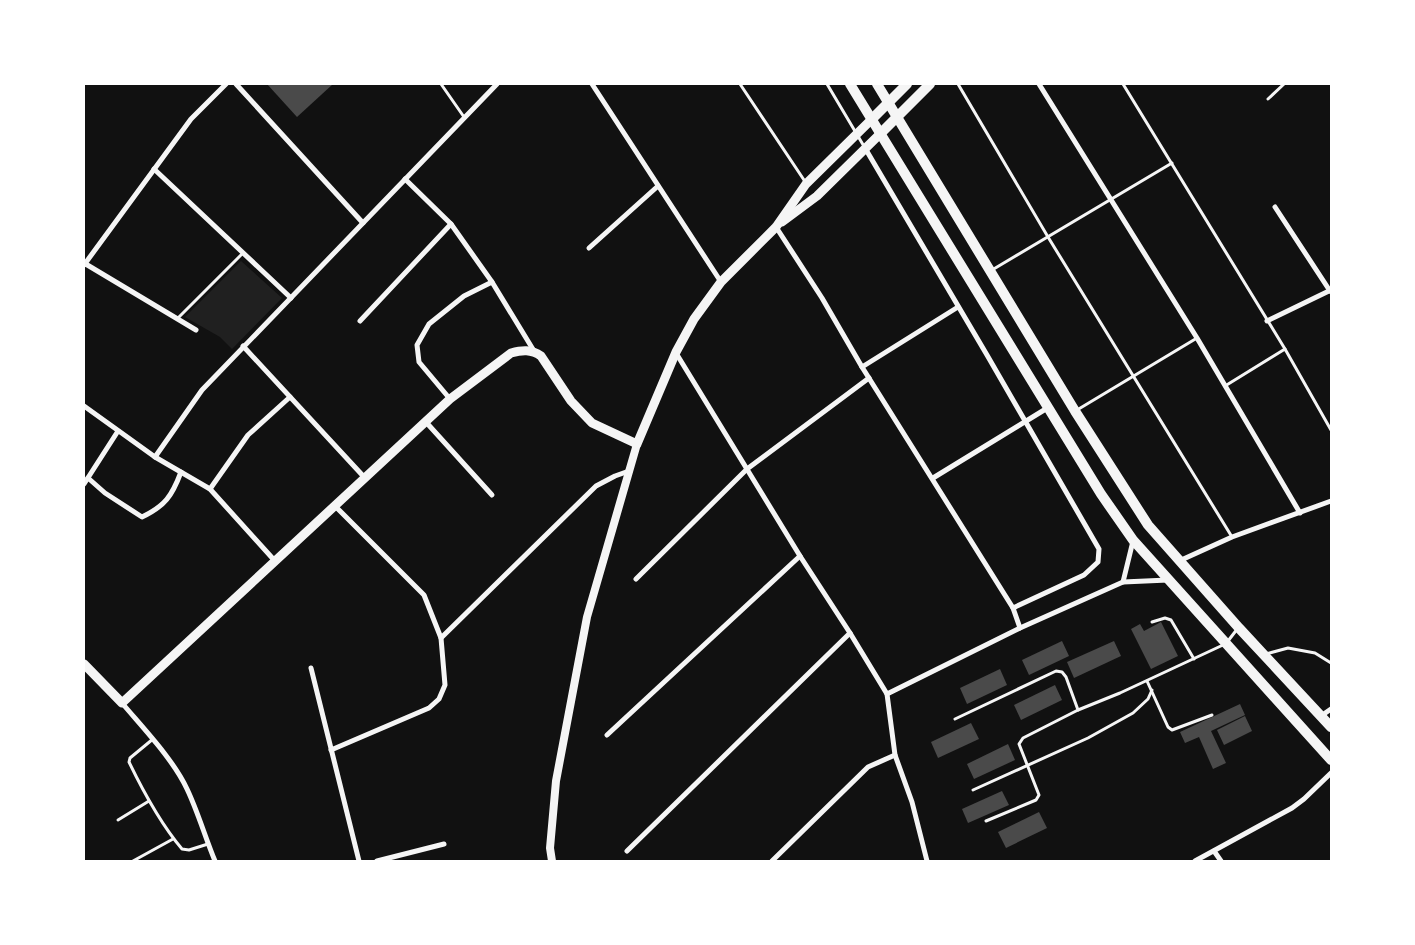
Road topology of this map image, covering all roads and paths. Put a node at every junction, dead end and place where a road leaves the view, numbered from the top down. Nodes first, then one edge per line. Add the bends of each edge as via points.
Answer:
1 (226, 84) edge
2 (236, 84) edge
3 (441, 84) edge
4 (497, 84) edge
5 (592, 84) edge
6 (740, 84) edge
7 (827, 84) edge
8 (850, 84) edge
9 (877, 84) edge
10 (907, 84) edge
11 (930, 84) edge
12 (958, 84) edge
13 (1039, 84) edge
14 (1122, 84) edge
15 (1284, 84) edge
16 (1268, 99) dead end
17 (888, 102) junction
18 (898, 116) junction
19 (464, 117) junction
20 (872, 119) junction
21 (880, 133) junction
22 (856, 134) junction
23 (865, 148) junction
24 (1172, 164) junction
25 (154, 170) junction
26 (405, 179) junction
27 (806, 184) junction
28 (658, 186) junction
29 (1112, 200) junction
30 (1275, 207) dead end
31 (363, 223) junction
32 (452, 224) junction
33 (776, 227) junction
34 (1048, 237) junction
35 (589, 248) dead end
36 (243, 253) junction
37 (84, 264) edge
38 (990, 271) junction
39 (492, 282) junction
40 (721, 282) junction
41 (1331, 290) edge
42 (291, 298) junction
43 (958, 307) junction
44 (178, 319) junction
45 (360, 321) dead end
46 (1267, 321) junction
47 (196, 330) dead end
48 (1197, 338) junction
49 (243, 346) junction
50 (1285, 349) junction
51 (534, 351) junction
52 (676, 352) junction
53 (862, 367) junction
54 (1133, 376) junction
55 (869, 378) junction
56 (1226, 386) junction
57 (290, 397) junction
58 (450, 398) junction
59 (84, 406) edge
60 (1048, 407) junction
61 (1075, 411) junction
62 (425, 422) junction
63 (1026, 422) junction
64 (1331, 430) edge
65 (118, 431) junction
66 (637, 444) junction
67 (155, 457) junction
68 (747, 469) junction
69 (629, 471) junction
70 (181, 472) junction
71 (88, 478) junction
72 (365, 478) junction
73 (933, 478) junction
74 (84, 484) edge
75 (210, 489) junction
76 (492, 495) dead end
77 (1331, 501) edge
78 (334, 506) junction
79 (1300, 513) junction
80 (1232, 537) junction
81 (1133, 540) junction
82 (800, 556) junction
83 (275, 561) junction
84 (1178, 561) junction
85 (636, 579) dead end
86 (1168, 580) junction
87 (1123, 582) junction
88 (1013, 608) junction
89 (1152, 622) dead end
90 (1020, 628) junction
91 (1239, 628) junction
92 (850, 633) junction
93 (441, 638) junction
94 (1226, 643) junction
95 (1264, 654) junction
96 (1194, 659) junction
97 (1331, 663) edge
98 (84, 664) edge
99 (311, 668) dead end
100 (1147, 680) junction
101 (1152, 690) junction
102 (887, 694) junction
103 (122, 703) junction
104 (1331, 709) edge
105 (1078, 710) junction
106 (1212, 715) dead end
107 (1321, 716) junction
108 (955, 719) dead end
109 (1331, 727) edge
110 (607, 735) dead end
111 (153, 739) junction
112 (331, 750) junction
113 (895, 756) junction
114 (1331, 760) edge
115 (1027, 766) junction
116 (1331, 773) edge
117 (973, 790) dead end
118 (149, 801) junction
119 (118, 820) dead end
120 (986, 821) dead end
121 (173, 839) junction
122 (208, 844) junction
123 (444, 844) dead end
124 (627, 851) dead end
125 (1214, 851) junction
126 (133, 861) edge
127 (214, 861) edge
128 (359, 861) edge
129 (377, 861) edge
130 (552, 861) edge
131 (772, 861) edge
132 (927, 861) edge
133 (1195, 861) edge
134 (1221, 861) edge

1 - 25 street via 191,119
2 - 31 street
3 - 19 lane
4 - 19 street
5 - 28 street
6 - 27 lane
7 - 22 lane
8 - 20 main road
9 - 17 main road
10 - 17 main road
11 - 18 main road
12 - 34 lane
13 - 29 street
14 - 24 lane
15 - 16 lane
17 - 18 main road
17 - 20 main road
18 - 21 main road
18 - 38 main road
19 - 26 street
20 - 21 main road
20 - 22 main road
21 - 23 main road
21 - 60 main road
22 - 23 lane
22 - 27 main road
23 - 33 main road via 817,196
23 - 43 street
24 - 29 lane
24 - 46 lane
25 - 36 street
25 - 37 street
26 - 31 street
26 - 32 street
27 - 33 main road
28 - 35 street
28 - 40 street
29 - 34 lane
29 - 48 street
30 - 41 street
31 - 42 street
32 - 39 street
32 - 45 street
33 - 40 main road
33 - 53 street
34 - 38 lane
34 - 54 lane
36 - 42 street
36 - 44 lane
37 - 44 street
38 - 61 main road
39 - 51 street
39 - 58 street via 464,296 429,324 417,345 419,362
40 - 52 main road via 694,319
41 - 46 street
42 - 49 street
43 - 53 street
43 - 63 street
44 - 47 street
46 - 50 lane
48 - 54 lane
48 - 56 street
49 - 57 street
49 - 67 street via 202,390
50 - 56 lane
50 - 64 lane
51 - 58 main road via 510,353
51 - 66 main road via 541,356 571,401 592,423
52 - 66 main road
52 - 68 street
53 - 55 street
54 - 61 lane
54 - 80 lane
55 - 68 street
55 - 73 street
56 - 79 street
57 - 72 street
57 - 75 street via 248,435
58 - 62 main road
59 - 65 street
60 - 63 street
60 - 81 main road
61 - 84 main road via 1148,525
62 - 72 main road
62 - 76 street
63 - 73 street
63 - 88 street via 1099,549 1098,562 1084,575
65 - 67 street
65 - 71 street
66 - 69 street
67 - 70 street
68 - 82 street
68 - 85 street
69 - 93 street via 596,486
69 - 130 street via 587,618 556,781 550,848
70 - 71 street via 168,500 142,517
70 - 75 street
71 - 74 street
72 - 78 main road
73 - 88 street
75 - 83 street
77 - 79 street
78 - 83 main road
78 - 93 street via 424,595
79 - 80 street
80 - 84 street
81 - 86 main road
81 - 87 street
82 - 92 street
82 - 110 street
83 - 103 main road
84 - 91 main road
86 - 87 street
86 - 94 main road
87 - 90 street
88 - 90 street
89 - 96 lane via 1165,618 1171,620
90 - 102 street
91 - 94 lane
91 - 95 main road
92 - 102 street
92 - 124 street
93 - 112 street via 445,685 439,699 429,708
94 - 96 lane
94 - 114 main road
95 - 97 lane via 1288,648 1315,653
95 - 107 main road
96 - 100 lane
98 - 103 main road
99 - 112 street
100 - 101 lane
100 - 105 lane
101 - 106 lane via 1172,730
101 - 115 lane via 1133,714
102 - 113 street
103 - 111 street
104 - 107 street
105 - 108 lane via 1066,677 1056,671
105 - 115 lane via 1023,738 1019,744
107 - 109 main road
111 - 118 lane via 129,762
111 - 122 street via 187,788
112 - 128 street
113 - 131 street via 868,767
113 - 132 street via 912,802
115 - 117 lane
115 - 120 lane via 1039,794 1036,800
116 - 125 street via 1292,808
118 - 119 lane
118 - 121 lane
121 - 122 lane via 182,849 189,850
121 - 126 lane
122 - 127 street
123 - 129 street
125 - 133 street
125 - 134 street

